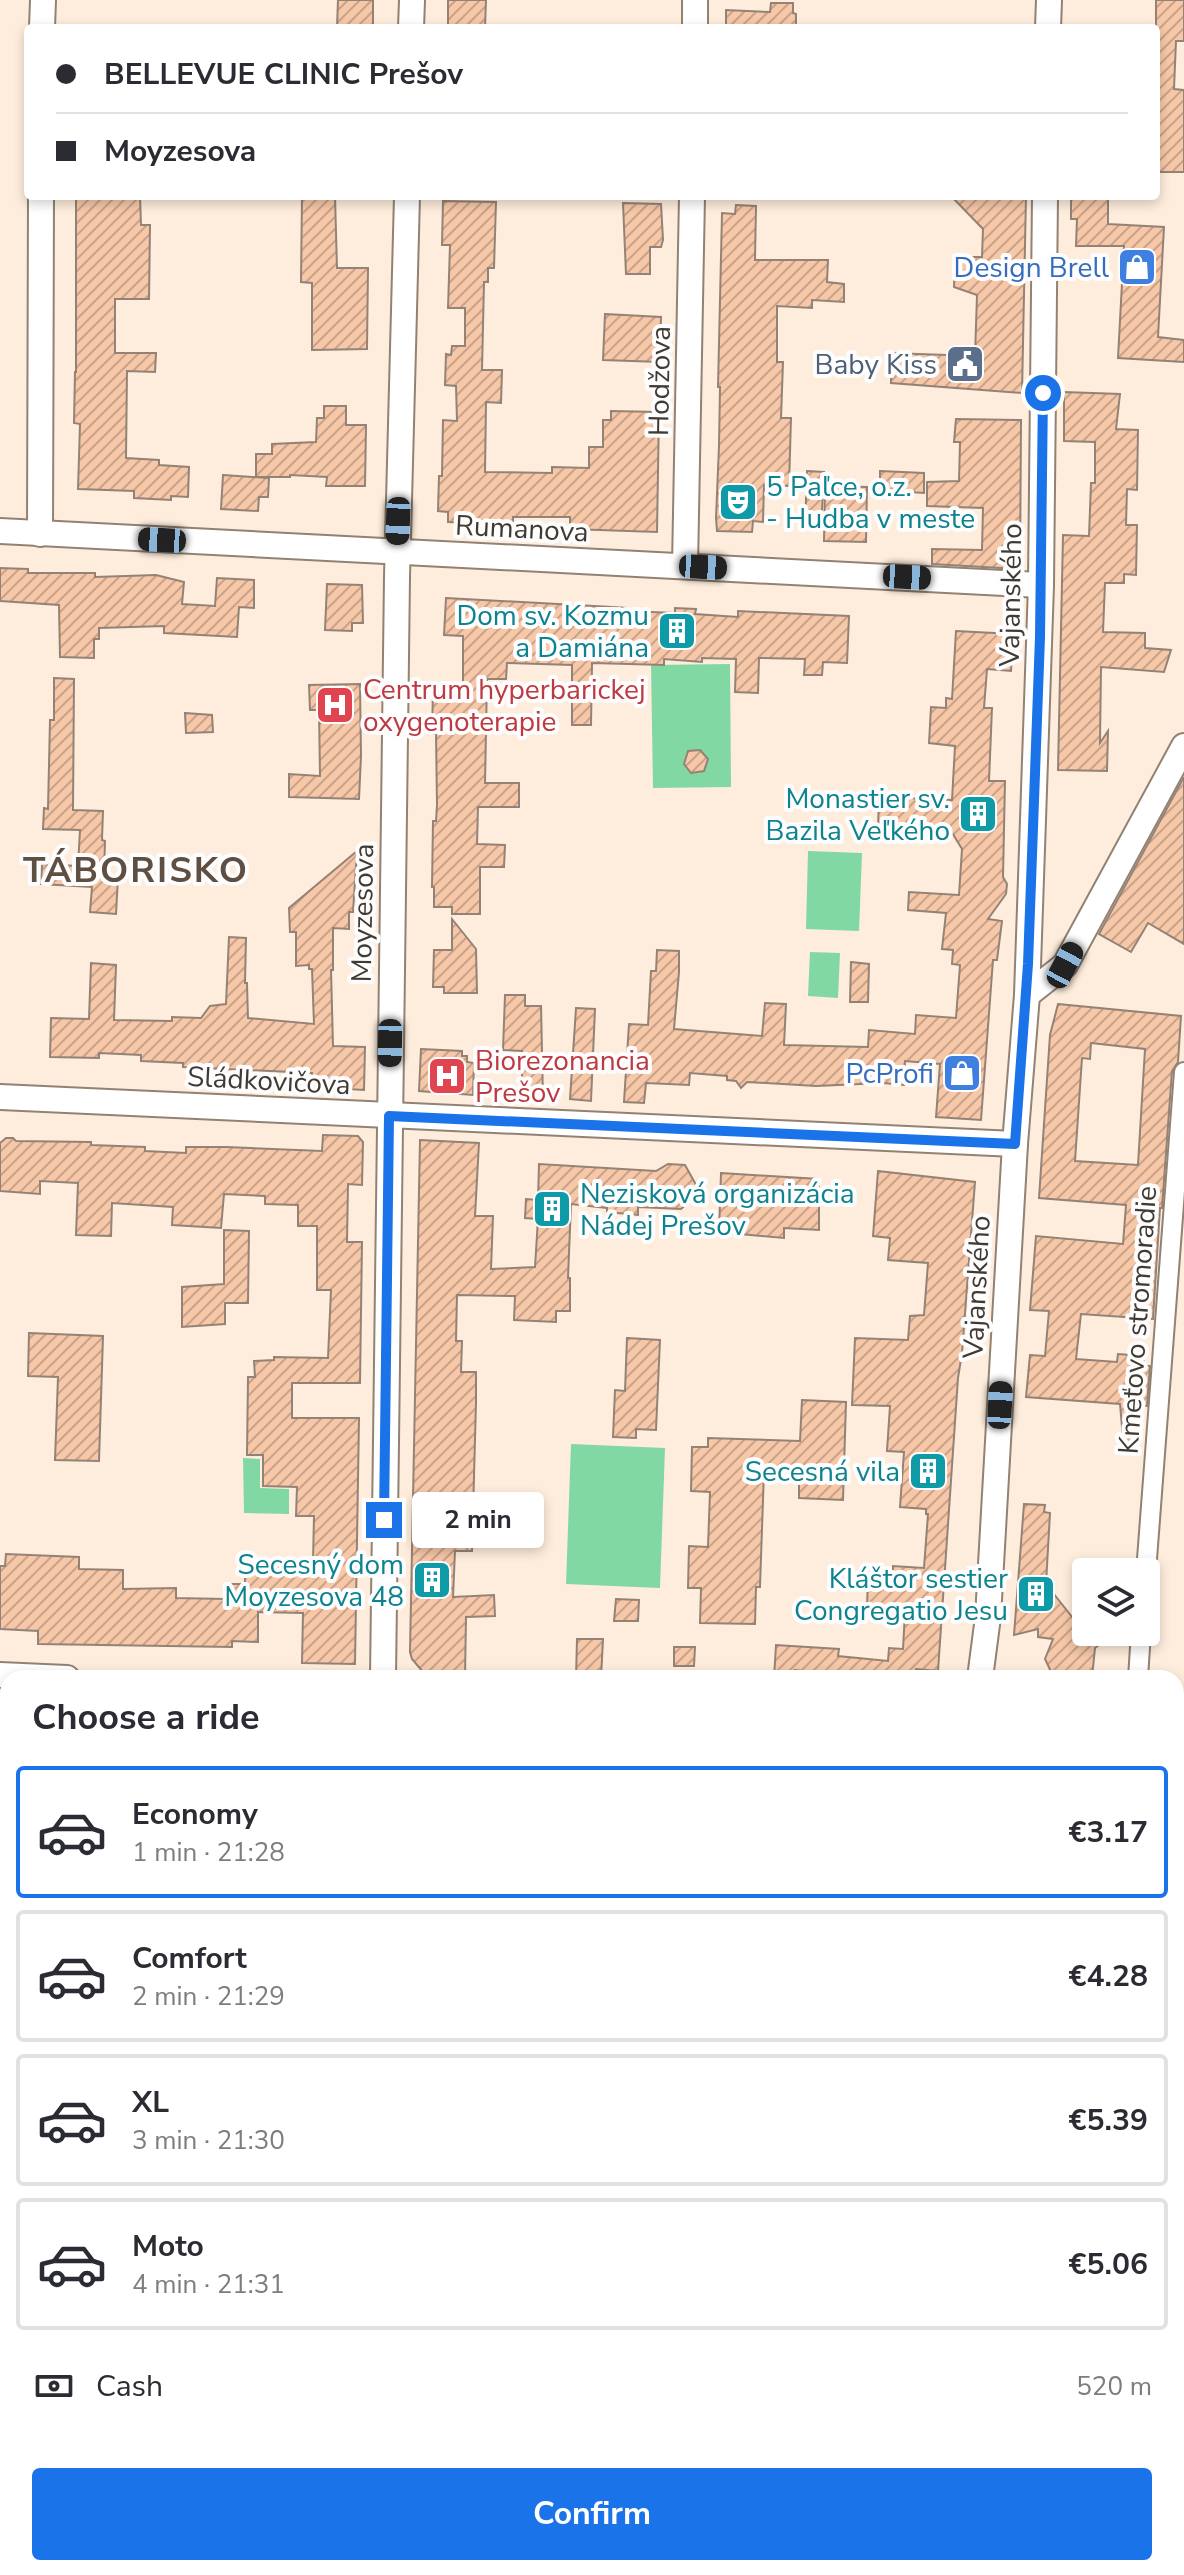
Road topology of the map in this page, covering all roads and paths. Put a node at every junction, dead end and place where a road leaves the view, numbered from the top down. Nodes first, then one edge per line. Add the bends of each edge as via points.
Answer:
1 (43, 0) edge
2 (412, 0) edge
3 (695, 0) edge
4 (1049, 0) edge
5 (42, 24) edge
6 (411, 24) edge
7 (695, 24) edge
8 (1048, 24) edge
9 (41, 200) edge
10 (407, 200) edge
11 (692, 200) edge
12 (1045, 200) edge
13 (0, 531) edge
14 (40, 534) junction
15 (397, 551) junction
16 (685, 566) junction
17 (1041, 585) junction
18 (1184, 746) edge
19 (1027, 995) junction
20 (1184, 1072) edge
21 (0, 1097) edge
22 (389, 1116) junction
23 (1015, 1144) junction
24 (1147, 1558) edge
25 (1140, 1646) edge
26 (383, 1670) edge
27 (981, 1670) edge
28 (1139, 1670) edge

1 - 5 street
2 - 6 street
3 - 7 street
4 - 8 street
9 - 14 street
10 - 15 street, Moyzesova
11 - 16 street, Hodžova
12 - 17 street, Vajanského
13 - 14 street, Rumanova
14 - 15 street, Rumanova
15 - 16 street, Rumanova
15 - 22 street, Moyzesova
16 - 17 street, Rumanova
17 - 19 street, Vajanského
18 - 19 street via 1065,965
19 - 23 street, Vajanského
20 - 24 street, Kmeťovo stromoradie
21 - 22 street, Sládkovičova
22 - 23 street, Sládkovičova
22 - 26 street, Moyzesova
23 - 27 street, Vajanského
25 - 28 street

